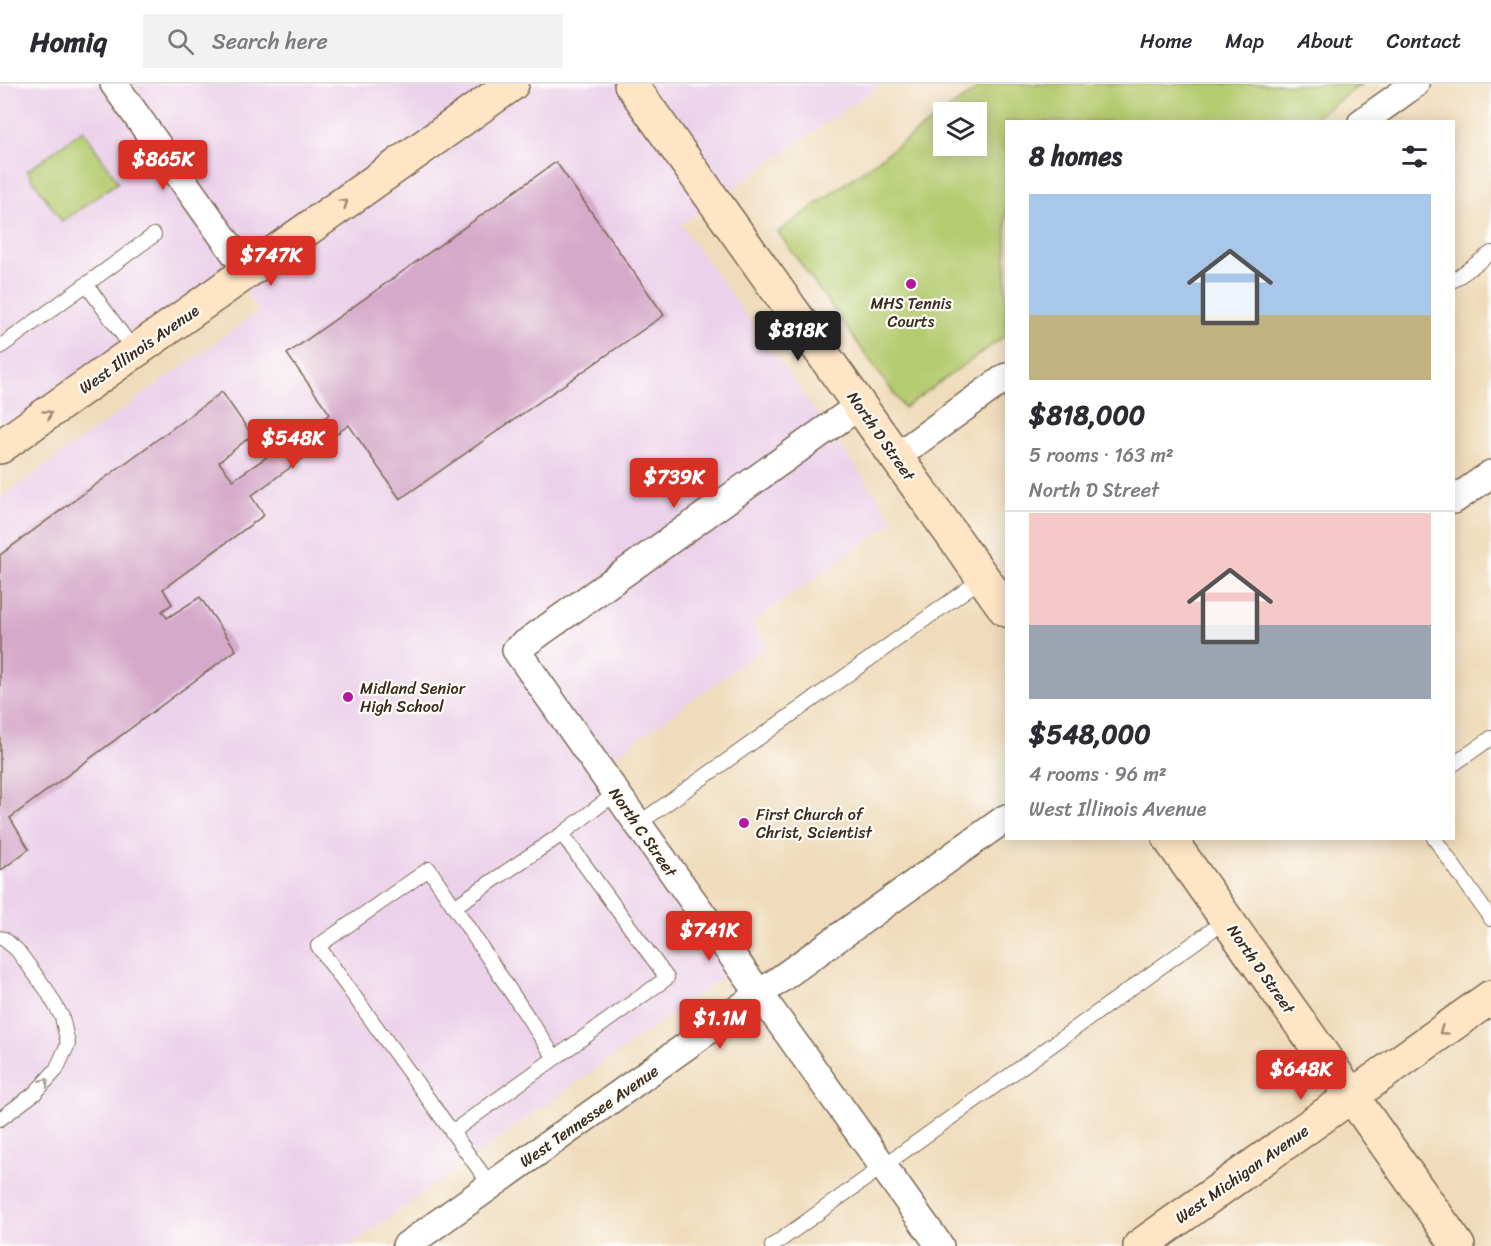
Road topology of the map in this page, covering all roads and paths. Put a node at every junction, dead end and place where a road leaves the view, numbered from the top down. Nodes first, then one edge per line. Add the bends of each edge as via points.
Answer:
1 (512, 84) edge
2 (632, 84) edge
3 (1415, 84) edge
4 (123, 87) edge
5 (1365, 120) edge
6 (154, 235) dead end
7 (1491, 253) edge
8 (248, 272) junction
9 (1455, 279) edge
10 (86, 284) junction
11 (0, 347) edge
12 (135, 352) junction
13 (1005, 378) edge
14 (860, 405) junction
15 (0, 447) edge
16 (896, 457) junction
17 (1491, 474) edge
18 (1455, 499) edge
19 (983, 578) junction
20 (1005, 609) edge
21 (1491, 738) edge
22 (1455, 763) edge
23 (616, 793) junction
24 (1005, 819) edge
25 (638, 824) junction
26 (562, 834) junction
27 (1170, 840) edge
28 (1435, 840) edge
29 (454, 907) junction
30 (1491, 919) edge
31 (1226, 920) junction
32 (0, 938) edge
33 (760, 994) junction
34 (1491, 997) edge
35 (555, 1058) junction
36 (1351, 1097) junction
37 (0, 1119) edge
38 (452, 1131) junction
39 (883, 1166) junction
40 (491, 1186) junction
41 (415, 1244) edge
42 (772, 1246) edge
43 (940, 1246) edge
44 (1140, 1246) edge
45 (1458, 1246) edge

8 -> 1 street, West Illinois Avenue
2 - 14 street, North D Street
3 - 5 street
4 - 8 street
6 - 10 lane
7 - 9 lane
8 - 12 street, West Illinois Avenue
10 - 11 lane
10 - 12 lane
15 -> 12 street, West Illinois Avenue
13 - 16 street
14 - 16 street, North D Street
14 - 23 street, North C Street via 516,650
16 - 19 street, North D Street
17 - 18 street
19 - 20 street, North D Street
19 - 25 lane
21 - 22 lane
23 - 25 street, North C Street
23 - 26 lane
24 - 33 street, West Tennessee Avenue
25 - 33 street, North C Street
26 - 29 lane
26 - 35 lane via 668,978
27 - 31 street, North D Street
28 - 30 lane
29 - 35 lane
29 - 38 lane via 429,869 318,946
31 - 36 street, North D Street
31 - 39 lane
37 -> 32 lane via 35,1093 56,1070 68,1044 62,1017 46,989 17,950
33 - 39 street, North C Street
33 - 40 street, West Tennessee Avenue
34 -> 36 street, West Michigan Avenue
35 - 38 lane
36 - 44 street, West Michigan Avenue
36 - 45 street, North D Street
38 - 40 lane
39 - 42 lane
39 - 43 street, North C Street
40 - 41 street, West Tennessee Avenue

